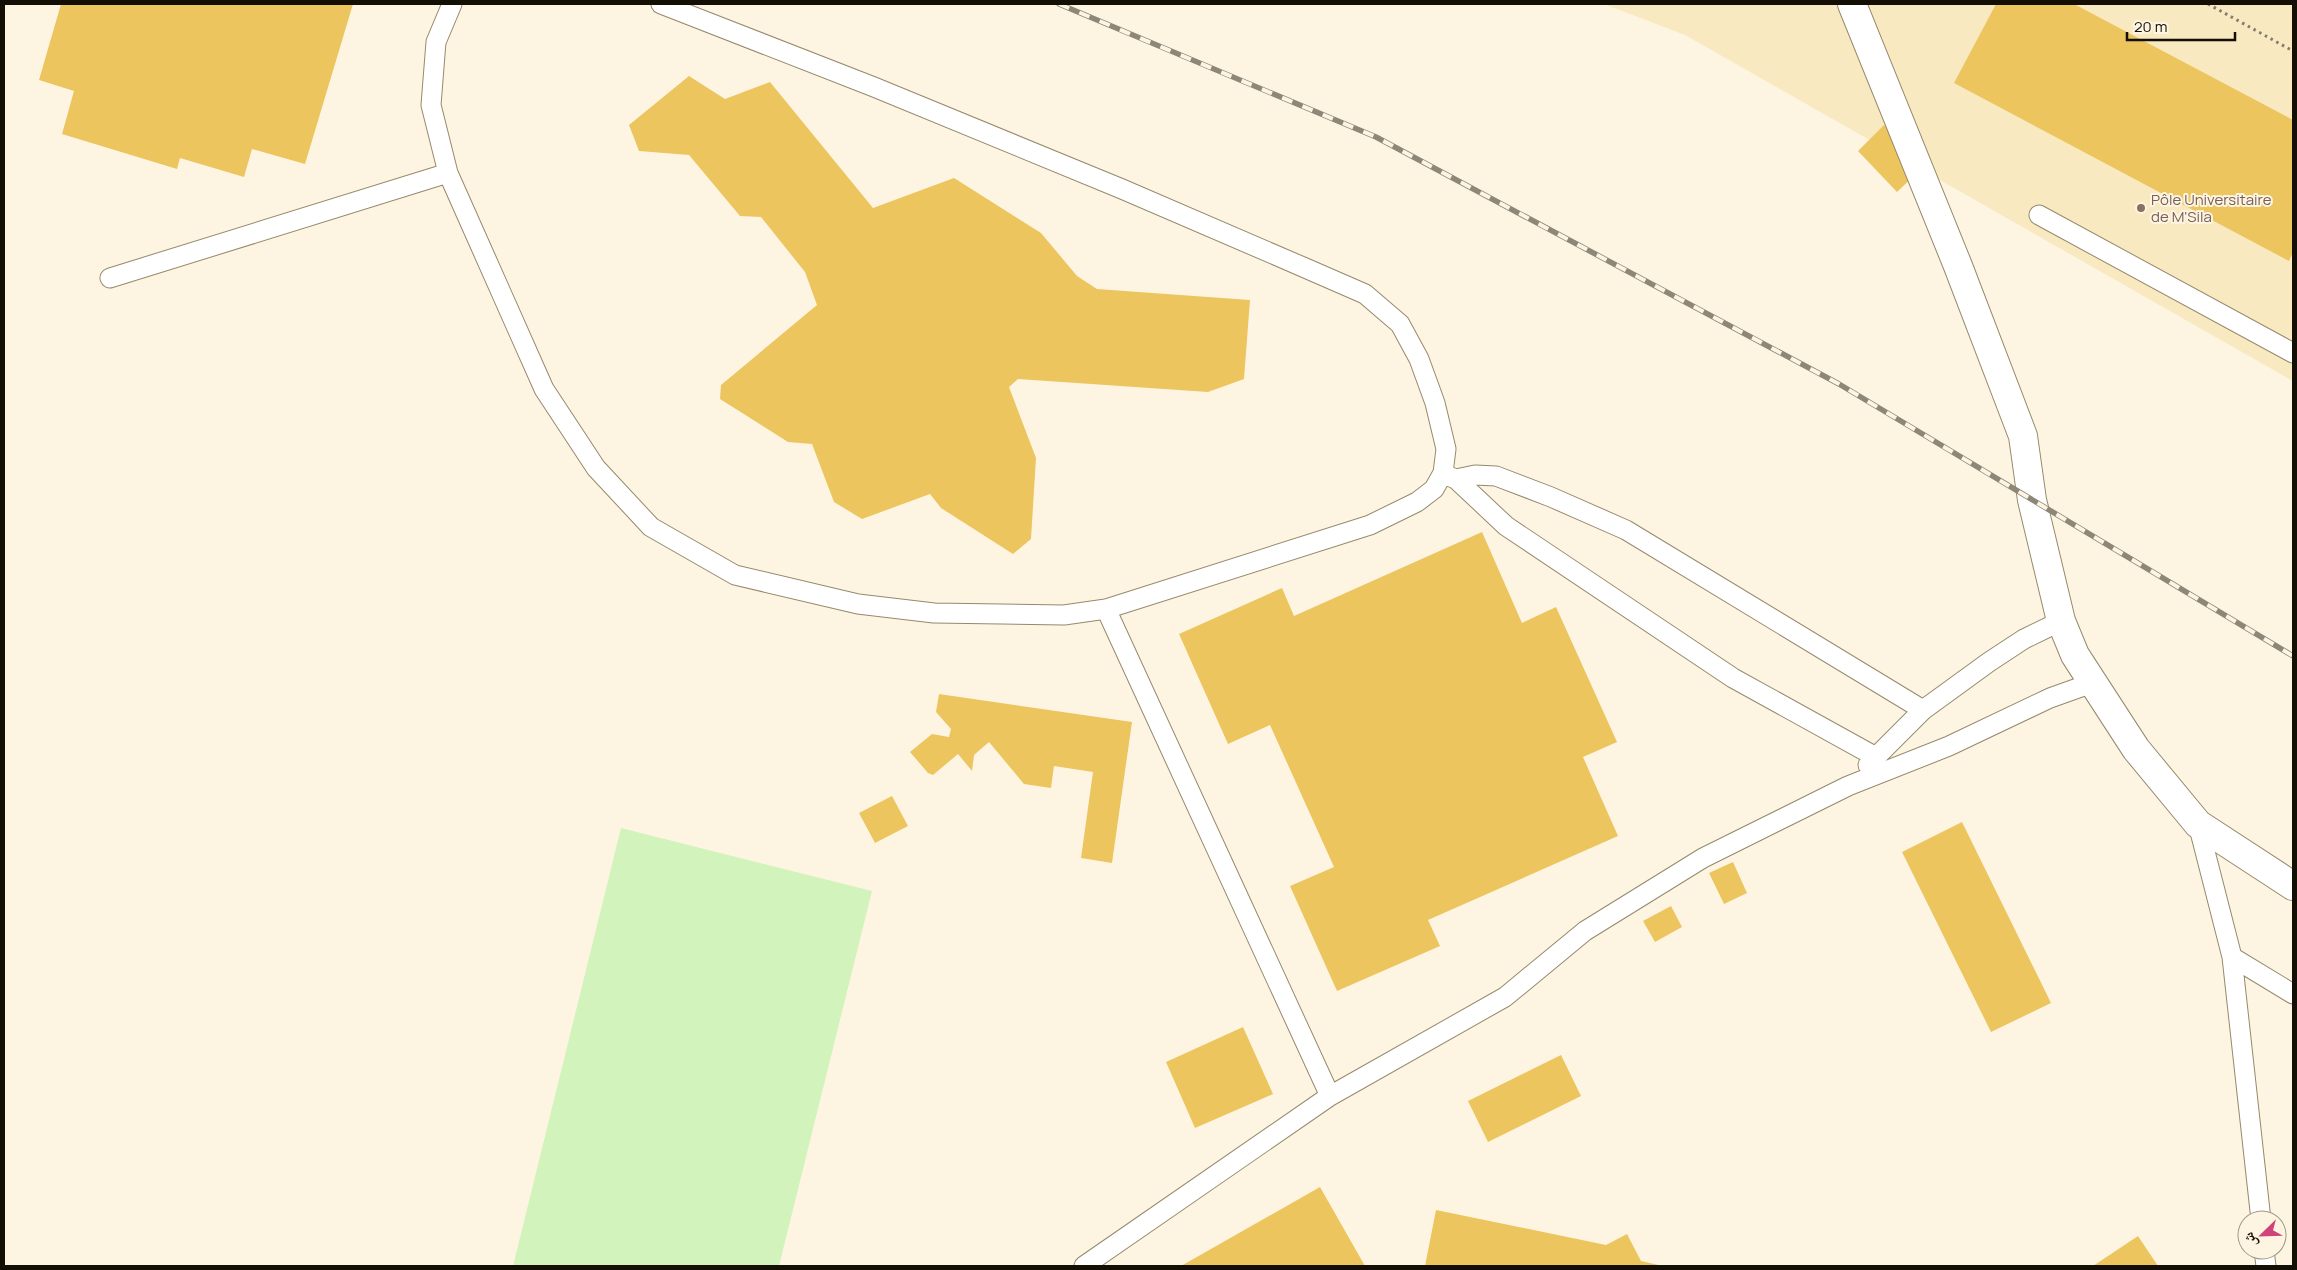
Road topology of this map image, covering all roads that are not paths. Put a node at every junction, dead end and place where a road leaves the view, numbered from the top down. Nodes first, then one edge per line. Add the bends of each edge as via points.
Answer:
1 (452, 4) edge
2 (661, 4) edge
3 (1852, 4) edge
4 (448, 173) junction
5 (2039, 215) dead end
6 (110, 278) dead end
7 (2293, 353) edge
8 (1449, 476) junction
9 (1106, 609) junction
10 (2061, 621) junction
11 (2092, 683) junction
12 (1923, 710) junction
13 (1876, 757) junction
14 (1848, 786) junction
15 (2198, 824) junction
16 (2293, 886) edge
17 (2232, 957) junction
18 (2293, 994) edge
19 (1330, 1096) junction
20 (2260, 1210) edge
21 (1084, 1266) edge

1 - 4 lane via 436,42 431,105
2 - 8 lane via 1122,189 1365,294 1400,324 1419,359 1435,403
3 - 10 street via 1962,274 2023,436 2032,500
4 - 6 lane
4 - 9 lane via 544,389 596,468 651,527 735,575 858,604 934,613 1064,615
5 - 7 lane
8 - 9 lane via 1417,502 1370,525
8 - 12 lane via 1496,476 1626,530
8 - 13 lane via 1506,526 1733,678
9 - 19 lane
10 - 11 street
10 - 12 lane via 2024,639
11 - 14 lane via 2050,698 1948,746
11 - 15 street via 2136,749
12 - 13 lane
13 - 14 lane
14 - 19 lane via 1703,858 1585,931 1505,997
15 - 16 street
15 - 17 lane
17 - 18 lane
17 - 20 lane
19 - 21 lane

